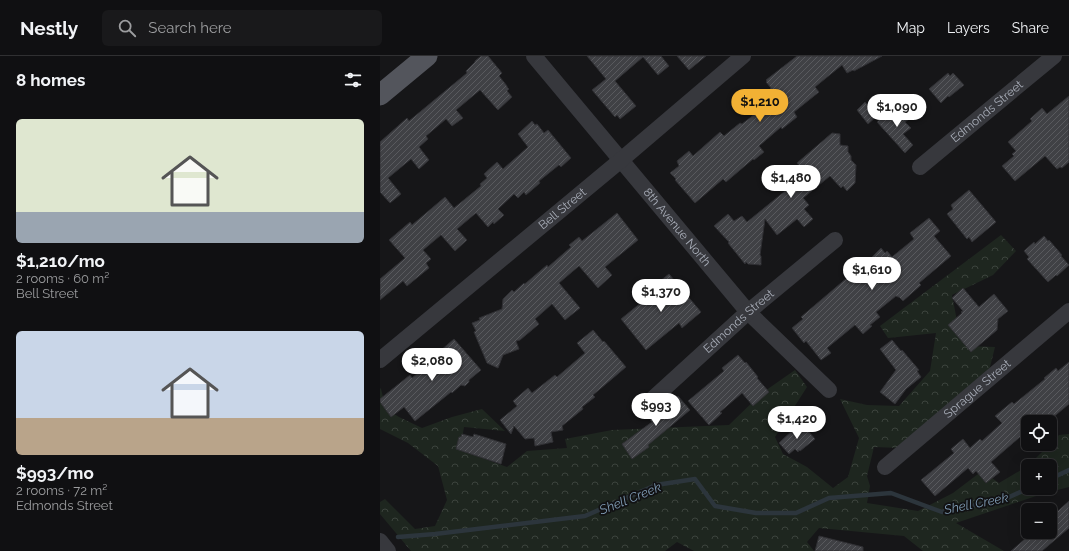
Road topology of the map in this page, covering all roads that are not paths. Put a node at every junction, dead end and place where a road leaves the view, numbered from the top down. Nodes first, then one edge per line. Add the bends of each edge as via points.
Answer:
1 (427, 56) edge
2 (534, 56) edge
3 (743, 56) edge
4 (1054, 56) edge
5 (380, 95) edge
6 (621, 160) junction
7 (920, 167) dead end
8 (835, 240) dead end
9 (1069, 311) edge
10 (748, 312) junction
11 (380, 360) edge
12 (829, 390) dead end
13 (646, 405) dead end
14 (885, 467) dead end
15 (380, 541) edge
16 (388, 551) edge

1 - 5 main road
2 - 6 street, 8th Avenue North
3 - 6 street, Bell Street
4 - 7 street, Edmonds Street
6 - 10 street, 8th Avenue North
6 - 11 street, Bell Street
8 - 10 street, Edmonds Street
9 - 14 street, Sprague Street
10 - 12 street, 8th Avenue North
10 - 13 street, Edmonds Street
15 - 16 street

